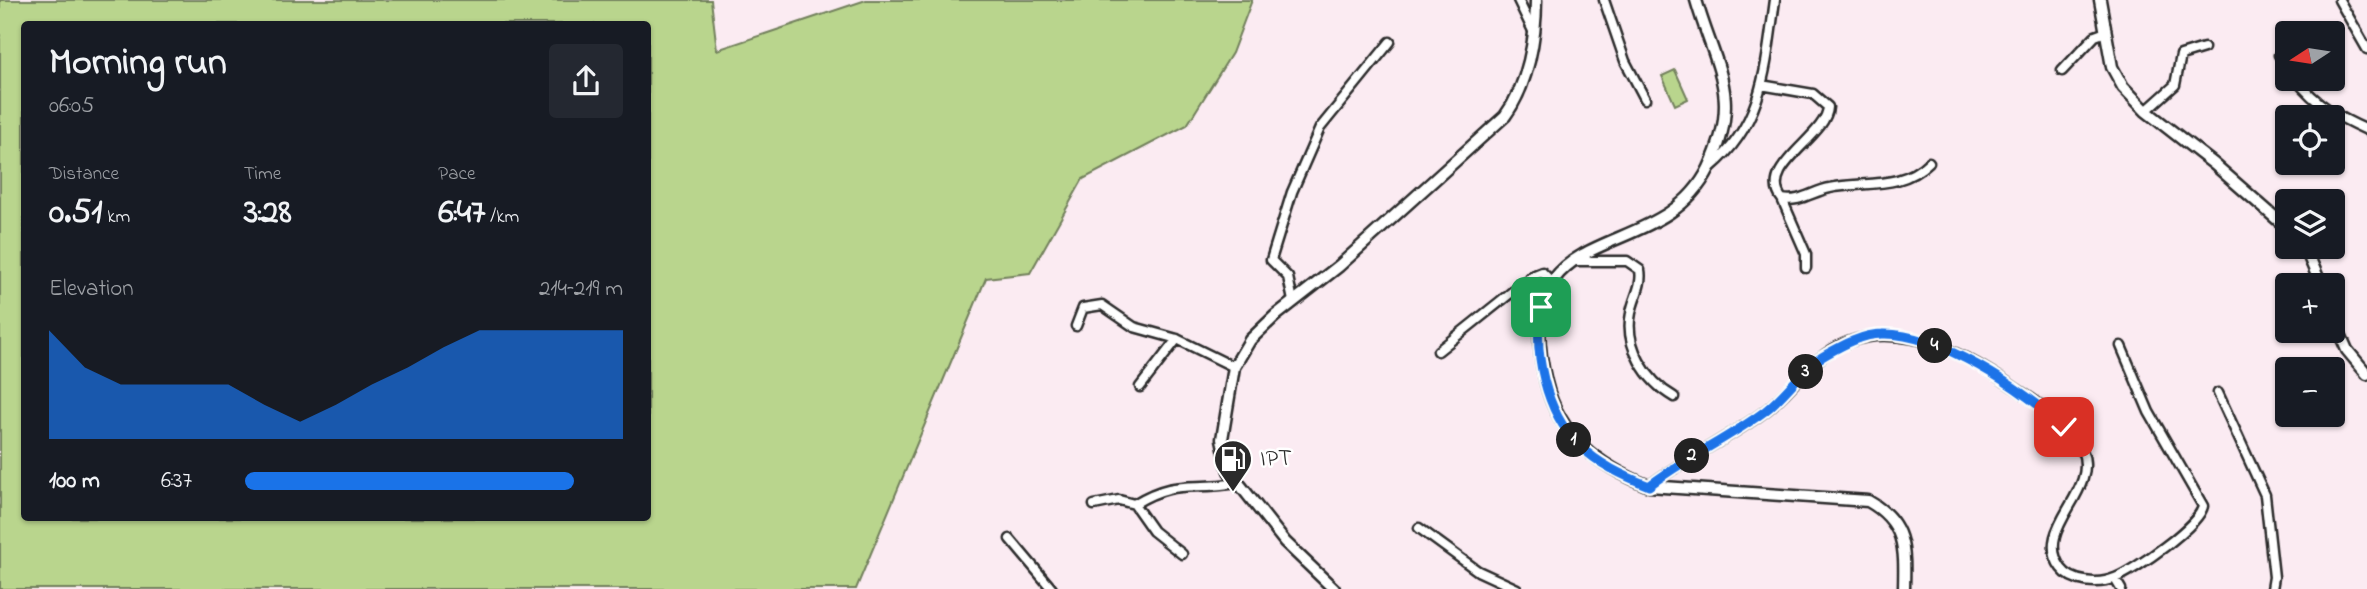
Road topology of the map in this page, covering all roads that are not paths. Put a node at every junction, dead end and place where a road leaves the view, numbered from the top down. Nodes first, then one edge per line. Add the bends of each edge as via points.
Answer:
1 (1518, 0) edge
2 (1536, 0) edge
3 (1604, 0) edge
4 (1696, 0) edge
5 (1775, 0) edge
6 (2100, 0) edge
7 (2339, 0) edge
8 (1534, 31) junction
9 (2106, 32) junction
10 (1390, 42) dead end
11 (2204, 48) dead end
12 (2367, 48) edge
13 (2062, 71) dead end
14 (1761, 85) junction
15 (2305, 91) edge
16 (1645, 99) dead end
17 (2146, 111) junction
18 (2367, 130) edge
19 (1929, 162) dead end
20 (1708, 169) junction
21 (1782, 199) junction
22 (2275, 217) edge
23 (1573, 261) junction
24 (1806, 268) dead end
25 (1552, 282) junction
26 (1293, 301) junction
27 (1076, 326) dead end
28 (1177, 339) junction
29 (2344, 343) edge
30 (2121, 346) dead end
31 (1438, 351) dead end
32 (1234, 367) junction
33 (2367, 374) edge
34 (1140, 387) dead end
35 (2218, 393) dead end
36 (1674, 397) dead end
37 (1236, 483) junction
38 (1649, 486) junction
39 (1134, 504) junction
40 (1094, 505) dead end
41 (1419, 528) dead end
42 (1010, 539) dead end
43 (1182, 554) dead end
44 (2115, 579) junction
45 (1052, 589) edge
46 (1334, 589) edge
47 (1517, 589) edge
48 (1904, 589) edge
49 (2121, 589) edge
50 (2272, 589) edge

1 - 8 street
2 - 8 street
3 - 16 street via 1625,61
4 - 20 street via 1727,98
5 - 14 street
6 - 9 street
7 - 12 street
8 - 26 street via 1520,89 1505,116 1339,266
9 - 13 street via 2095,36
9 - 17 street via 2115,74
10 - 26 street via 1326,118 1292,192 1271,260 1288,277
11 - 17 street via 2181,55 2175,85
14 - 20 street via 1744,134
14 - 21 street via 1813,94 1828,107 1822,125 1783,167 1777,188
15 - 18 street via 2334,116
17 - 22 street
19 - 21 street via 1901,180 1831,187 1794,201
20 - 23 street via 1675,209 1590,248
21 - 24 street via 1807,254
23 - 25 street
23 - 36 street via 1628,261 1640,270 1630,315 1633,341 1648,376
25 - 31 street via 1542,272 1532,276
25 - 38 street via 1541,307 1538,342 1546,386 1561,421 1588,454
26 - 32 street via 1250,340
27 - 28 street via 1083,308 1102,305 1134,327
28 - 32 street
28 - 34 street
29 - 33 street
30 - 44 street via 2149,412 2203,506 2191,526
32 - 37 street via 1223,439 1226,463
35 - 50 street via 2264,495
37 - 39 street via 1170,486
37 - 46 street via 1285,542
38 - 44 street via 1764,412 1825,355 1868,336 1906,336 1996,375 2047,411 2076,440 2086,473 2054,541 2056,555 2060,567 2076,579
38 - 48 street via 1868,501 1895,521 1905,549
39 - 40 street via 1119,500
39 - 43 street via 1153,531
41 - 47 street via 1478,571
42 - 45 street
44 - 49 street

